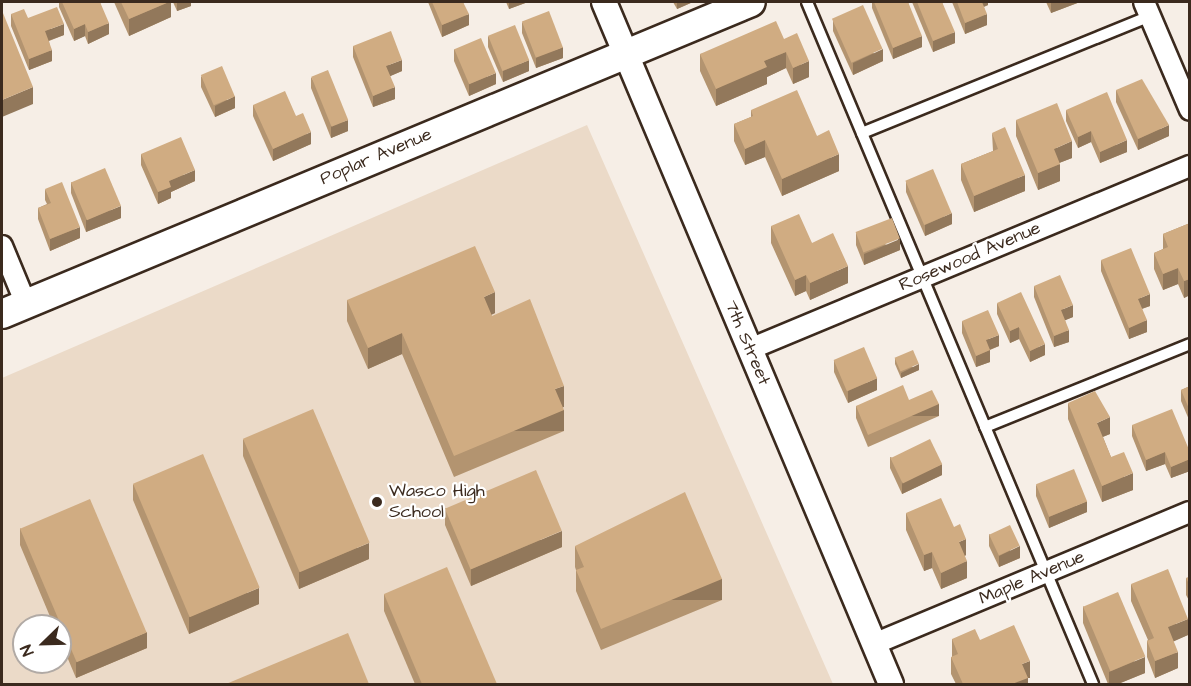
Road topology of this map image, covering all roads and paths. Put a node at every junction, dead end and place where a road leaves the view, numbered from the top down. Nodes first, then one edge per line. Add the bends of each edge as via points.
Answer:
1 (604, 2) edge
2 (751, 2) edge
3 (807, 2) edge
4 (1147, 9) edge
5 (626, 54) junction
6 (1190, 110) edge
7 (862, 133) junction
8 (1190, 166) edge
9 (2, 246) edge
10 (922, 277) junction
11 (14, 309) edge
12 (1190, 344) edge
13 (750, 349) junction
14 (985, 427) junction
15 (1190, 512) edge
16 (1045, 572) junction
17 (874, 644) junction
18 (891, 684) edge
19 (1093, 684) edge

1 - 5 street, 7th Street
2 - 5 main road, Poplar Avenue
3 - 7 lane
4 - 6 street
4 - 7 lane
5 - 11 main road, Poplar Avenue
5 - 13 street, 7th Street
7 - 10 lane
8 - 10 street, Rosewood Avenue
9 - 11 street
10 - 13 street, Rosewood Avenue
10 - 14 lane
12 - 14 lane
13 - 17 street, 7th Street
14 - 16 lane
15 - 16 street, Maple Avenue
16 - 17 street, Maple Avenue
16 - 19 lane
17 - 18 street, 7th Street

